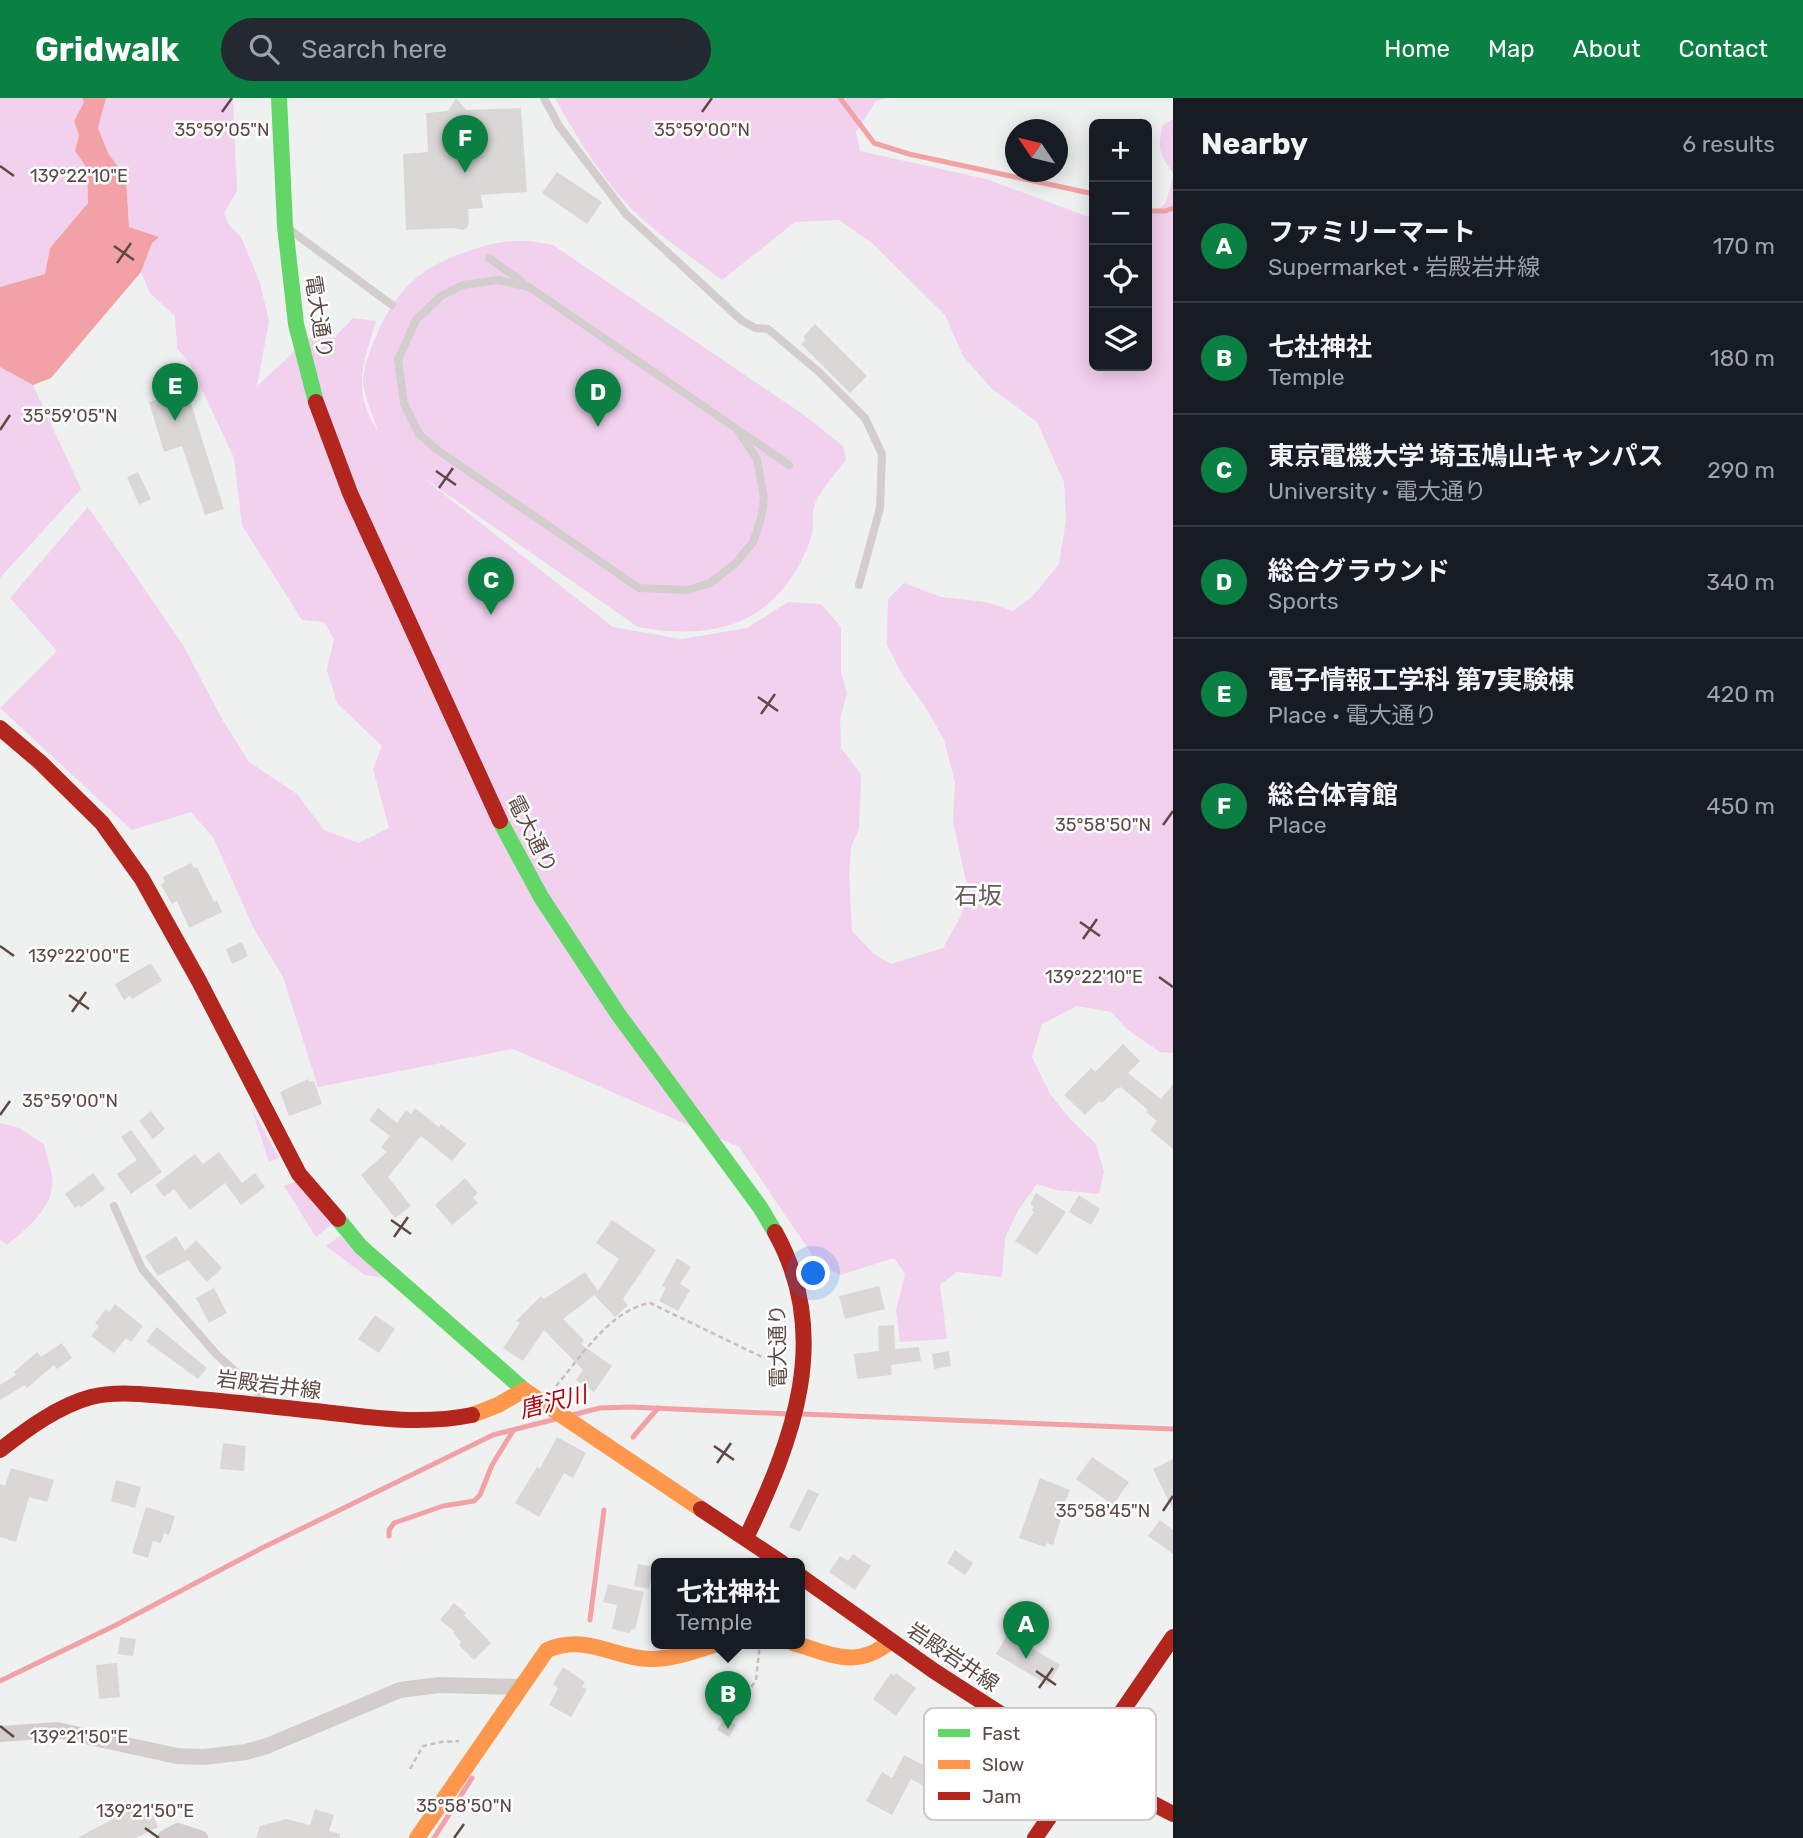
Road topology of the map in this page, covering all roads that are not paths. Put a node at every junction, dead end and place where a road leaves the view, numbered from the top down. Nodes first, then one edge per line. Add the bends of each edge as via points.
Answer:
1 (279, 98) edge
2 (544, 98) edge
3 (285, 226) junction
4 (489, 258) dead end
5 (529, 287) junction
6 (392, 306) dead end
7 (737, 429) junction
8 (789, 465) dead end
9 (859, 585) dead end
10 (0, 728) edge
11 (114, 1206) dead end
12 (524, 1390) junction
13 (268, 1406) junction
14 (0, 1450) edge
15 (746, 1538) junction
16 (775, 1558) edge
17 (805, 1580) edge
18 (1173, 1637) edge
19 (891, 1641) junction
20 (805, 1646) edge
21 (697, 1649) edge
22 (520, 1687) junction
23 (993, 1708) edge
24 (1125, 1708) edge
25 (0, 1734) edge
26 (1156, 1805) edge
27 (1173, 1814) edge
28 (1048, 1820) edge
29 (165, 1838) edge
30 (200, 1838) edge
31 (417, 1838) edge
32 (1035, 1838) edge

1 - 3 street, 電大通り
2 - 9 lane via 559,126 626,214 741,320 768,330 788,345 865,418 883,454 880,508
3 - 6 lane
3 - 15 street, 電大通り via 296,324 312,393 340,469 503,828 541,897 618,1014 778,1236 791,1267 802,1308 801,1395 791,1437
4 - 5 lane
5 - 7 lane
5 - 7 lane via 498,280 463,285 441,296 416,320 398,360 404,404 419,434 436,449 639,588 688,590 710,583 736,564 753,542 764,498 757,459
7 - 8 lane
10 - 12 street via 102,823 142,879 299,1174 361,1247
11 - 13 lane via 142,1269
12 - 13 street, 岩殿岩井線 via 503,1404 471,1415 429,1421
12 - 15 street
13 - 14 street, 岩殿岩井線 via 129,1392 107,1394 64,1409
15 - 16 street
17 - 19 street, 岩殿岩井線
18 - 24 street
19 - 20 street via 872,1657 856,1659
19 - 23 street, 岩殿岩井線
21 - 22 street via 654,1660 563,1643 547,1650
22 - 25 street via 439,1685 400,1690 267,1746 204,1758 57,1730
22 - 31 street
26 - 27 street, 岩殿岩井線
28 - 32 street
29 - 30 street via 178,1831

